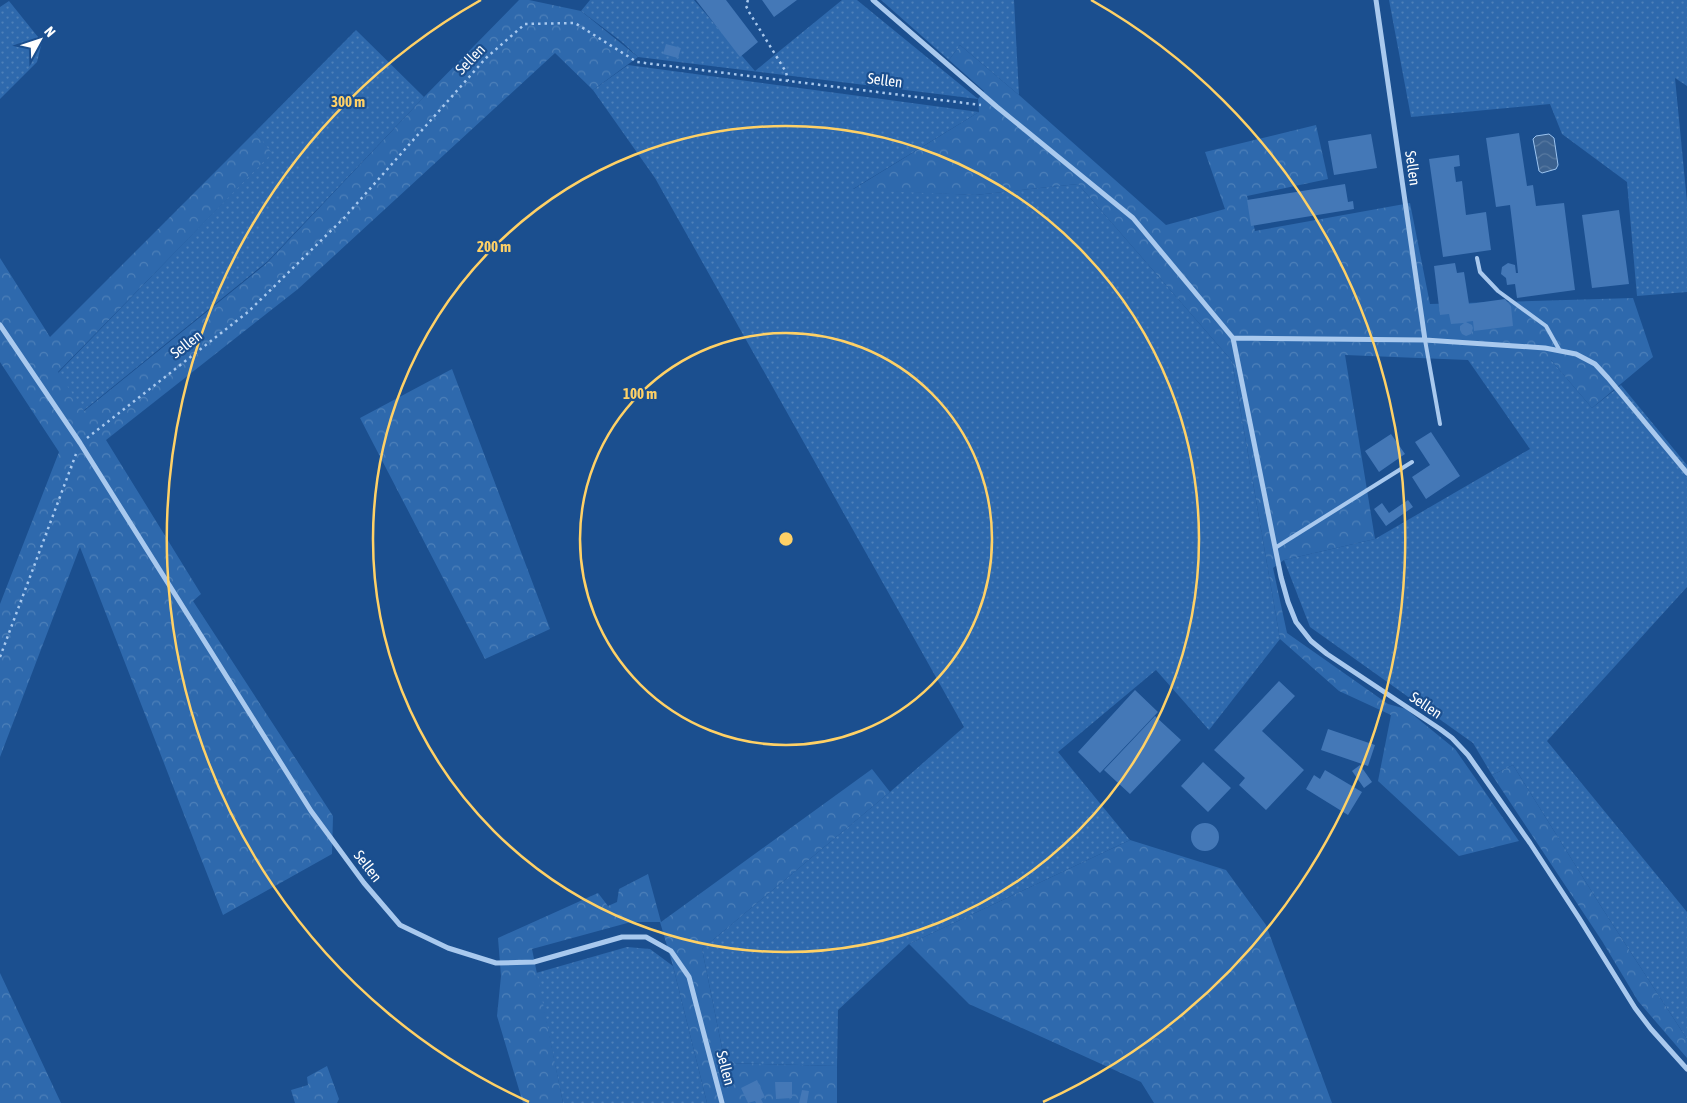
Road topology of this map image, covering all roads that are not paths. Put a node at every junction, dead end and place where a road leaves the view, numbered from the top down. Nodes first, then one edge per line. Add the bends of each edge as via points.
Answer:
1 (873, 0) edge
2 (1376, 0) edge
3 (1477, 258) dead end
4 (0, 325) edge
5 (1233, 338) junction
6 (1425, 340) junction
7 (1560, 351) junction
8 (1440, 424) dead end
9 (1412, 462) dead end
10 (1687, 473) edge
11 (1275, 548) junction
12 (1687, 1069) edge
13 (722, 1103) edge

1 - 5 street, Sellen via 1133,218
2 - 6 street, Sellen
3 - 7 lane via 1480,272 1498,292 1546,326
4 - 13 street, Sellen via 80,443 311,811 364,883 400,925 448,948 496,963 534,962 622,937 646,937 671,951 689,977
5 - 6 street
5 - 11 street, Sellen
6 - 7 street
6 - 8 lane
7 - 10 street via 1576,354 1595,364
9 - 11 lane
11 - 12 street, Sellen via 1288,602 1305,636 1326,654 1461,746 1530,843 1635,1008

